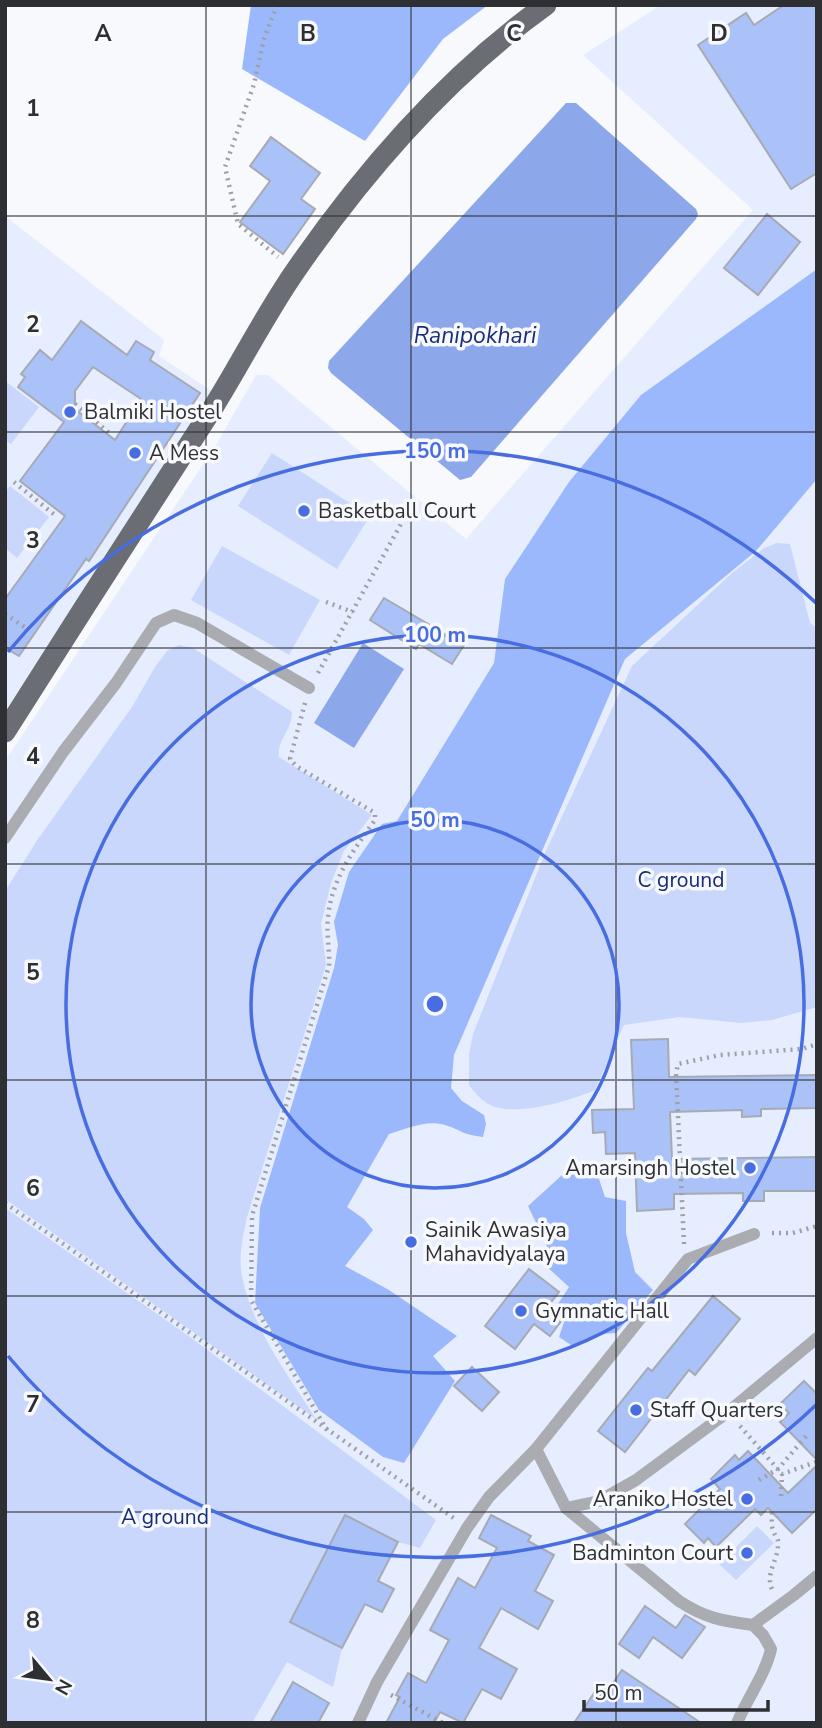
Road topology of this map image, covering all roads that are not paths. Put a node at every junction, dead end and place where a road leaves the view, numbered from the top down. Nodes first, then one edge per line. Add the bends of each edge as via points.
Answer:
1 (546, 5) edge
2 (309, 688) road end
3 (5, 732) edge
4 (5, 838) edge
5 (754, 1234) road end
6 (817, 1338) edge
7 (536, 1448) junction
8 (566, 1508) junction
9 (817, 1576) edge
10 (753, 1625) junction
11 (358, 1723) edge
12 (737, 1723) edge

1 - 3 main road via 505,35 403,134 295,271
2 - 4 lane via 197,623 174,615 156,623
5 - 7 lane via 688,1259
6 - 8 lane via 636,1480 599,1501
7 - 8 lane
7 - 11 lane via 489,1497 467,1528
8 - 10 lane via 688,1607 713,1619
9 - 10 lane
10 - 12 lane via 771,1650

